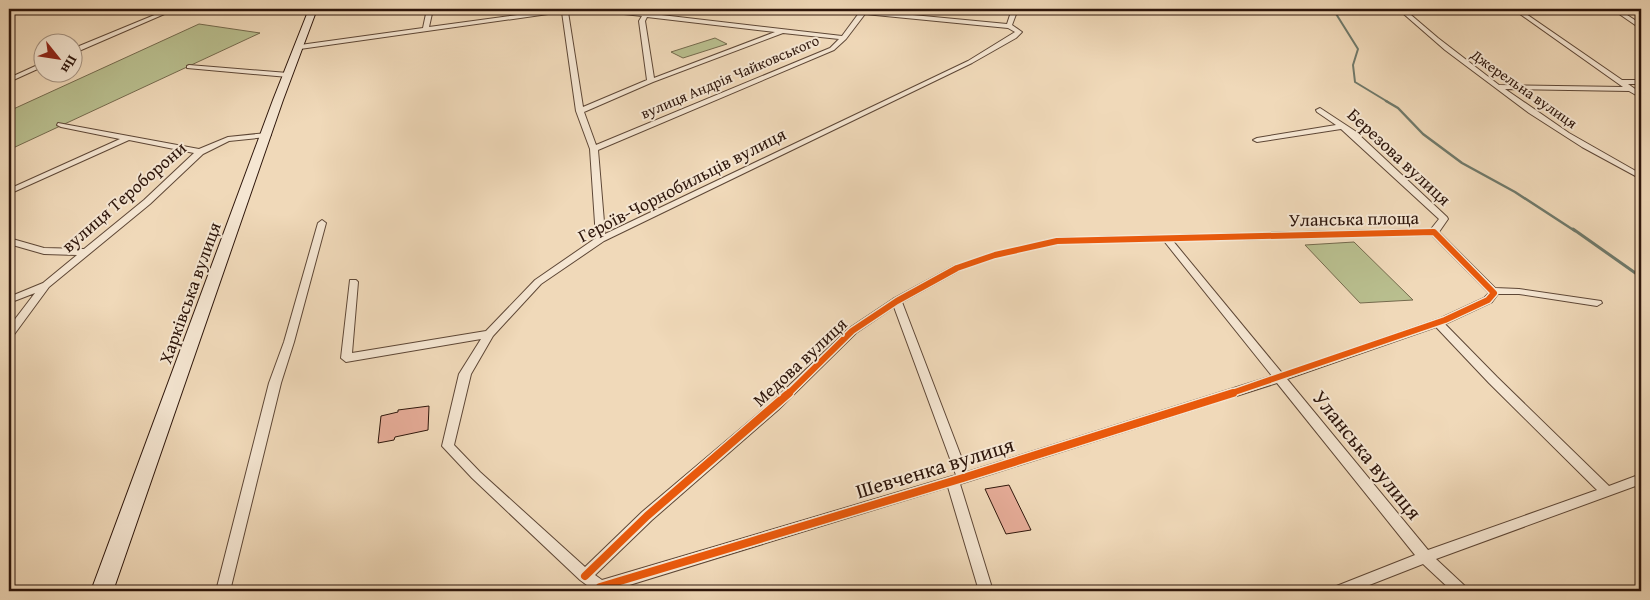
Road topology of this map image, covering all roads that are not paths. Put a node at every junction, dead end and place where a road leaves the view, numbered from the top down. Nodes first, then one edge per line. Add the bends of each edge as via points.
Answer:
1 (173, 9) edge
2 (314, 9) edge
3 (430, 9) edge
4 (501, 9) edge
5 (663, 9) edge
6 (835, 9) edge
7 (1015, 9) edge
8 (1401, 9) edge
9 (1516, 9) edge
10 (1615, 9) edge
11 (565, 10) edge
12 (863, 12) junction
13 (645, 15) junction
14 (654, 15) junction
15 (501, 18) junction
16 (1009, 26) junction
17 (1641, 27) edge
18 (425, 30) junction
19 (783, 31) junction
20 (844, 38) junction
21 (300, 47) junction
22 (82, 48) edge
23 (189, 67) dead end
24 (32, 70) edge
25 (288, 75) junction
26 (9, 80) edge
27 (651, 81) junction
28 (1620, 82) junction
29 (1641, 82) edge
30 (1497, 86) junction
31 (1631, 89) junction
32 (1641, 96) edge
33 (1320, 110) dead end
34 (580, 111) junction
35 (61, 125) dead end
36 (1343, 126) junction
37 (267, 135) junction
38 (126, 139) junction
39 (1257, 140) dead end
40 (594, 149) junction
41 (200, 152) junction
42 (1641, 177) edge
43 (9, 192) edge
44 (322, 223) dead end
45 (1434, 232) junction
46 (1166, 238) junction
47 (601, 239) junction
48 (9, 241) edge
49 (86, 252) junction
50 (353, 282) dead end
51 (46, 286) junction
52 (1492, 291) junction
53 (9, 300) edge
54 (898, 301) junction
55 (1597, 303) dead end
56 (1438, 322) junction
57 (9, 334) edge
58 (489, 334) junction
59 (1279, 378) junction
60 (958, 479) junction
61 (1641, 480) edge
62 (1607, 492) junction
63 (1425, 557) junction
64 (585, 576) junction
65 (604, 589) edge
66 (102, 591) edge
67 (223, 591) edge
68 (986, 591) edge
69 (1339, 591) edge
70 (1461, 591) edge

1 - 22 street
2 - 21 street, Харківська вулиця
3 - 18 street
4 - 15 street
5 - 14 street
6 - 12 street
7 - 16 street, Героїв-Чорнобильців вулиця
8 - 30 street, Джерельна вулиця via 1428,35
9 - 28 street
10 - 17 street
11 - 13 street via 597,9
11 - 15 street
11 - 34 street
12 - 16 street
12 - 20 street, вулиця Андрія Чайковського
13 - 14 street
13 - 27 street via 642,21
14 - 19 street
15 - 18 street
16 - 47 street, Героїв-Чорнобильців вулиця via 1019,32 970,62
18 - 21 street
19 - 20 street
19 - 27 street
20 - 40 street, вулиця Андрія Чайковського via 832,49 785,71
21 - 25 street, Харківська вулиця
23 - 25 street
24 - 26 street
25 - 37 street, Харківська вулиця
27 - 34 street
28 - 29 street
28 - 31 street
30 - 31 street
30 - 42 street, Джерельна вулиця via 1573,140
31 - 32 street
33 - 36 street, Березова вулиця
34 - 40 street
35 - 38 street
36 - 39 street
36 - 45 street, Березова вулиця via 1444,220
37 - 41 street, вулиця Тероборони via 228,139
37 - 66 street, Харківська вулиця
38 - 41 street
38 - 43 street
40 - 47 street
41 - 49 street, вулиця Тероборони via 147,202
44 - 67 street via 275,383
45 - 46 street, Уланська площа
45 - 52 street, Уланська площа
46 - 54 street, Медова вулиця via 1057,241 1022,248 957,268
46 - 59 street
47 - 58 street, Героїв-Чорнобильців вулиця via 538,282
48 - 49 street via 44,251
49 - 51 street, вулиця Тероборони
50 - 58 street via 346,358
51 - 53 street, вулиця Тероборони
51 - 57 street
52 - 55 street via 1506,290
52 - 56 street via 1494,293 1488,300
54 - 60 street
54 - 64 street, Медова вулиця via 852,331 774,407 647,516
56 - 59 street
56 - 62 street
58 - 64 street, Героїв-Чорнобильців вулиця via 465,374 448,446
59 - 60 street, Шевченка вулиця
59 - 63 street, Уланська вулиця
60 - 65 street, Шевченка вулиця
60 - 68 street
61 - 62 street
62 - 63 street
63 - 69 street
63 - 70 street, Уланська вулиця
64 - 65 street, Героїв-Чорнобильців вулиця

